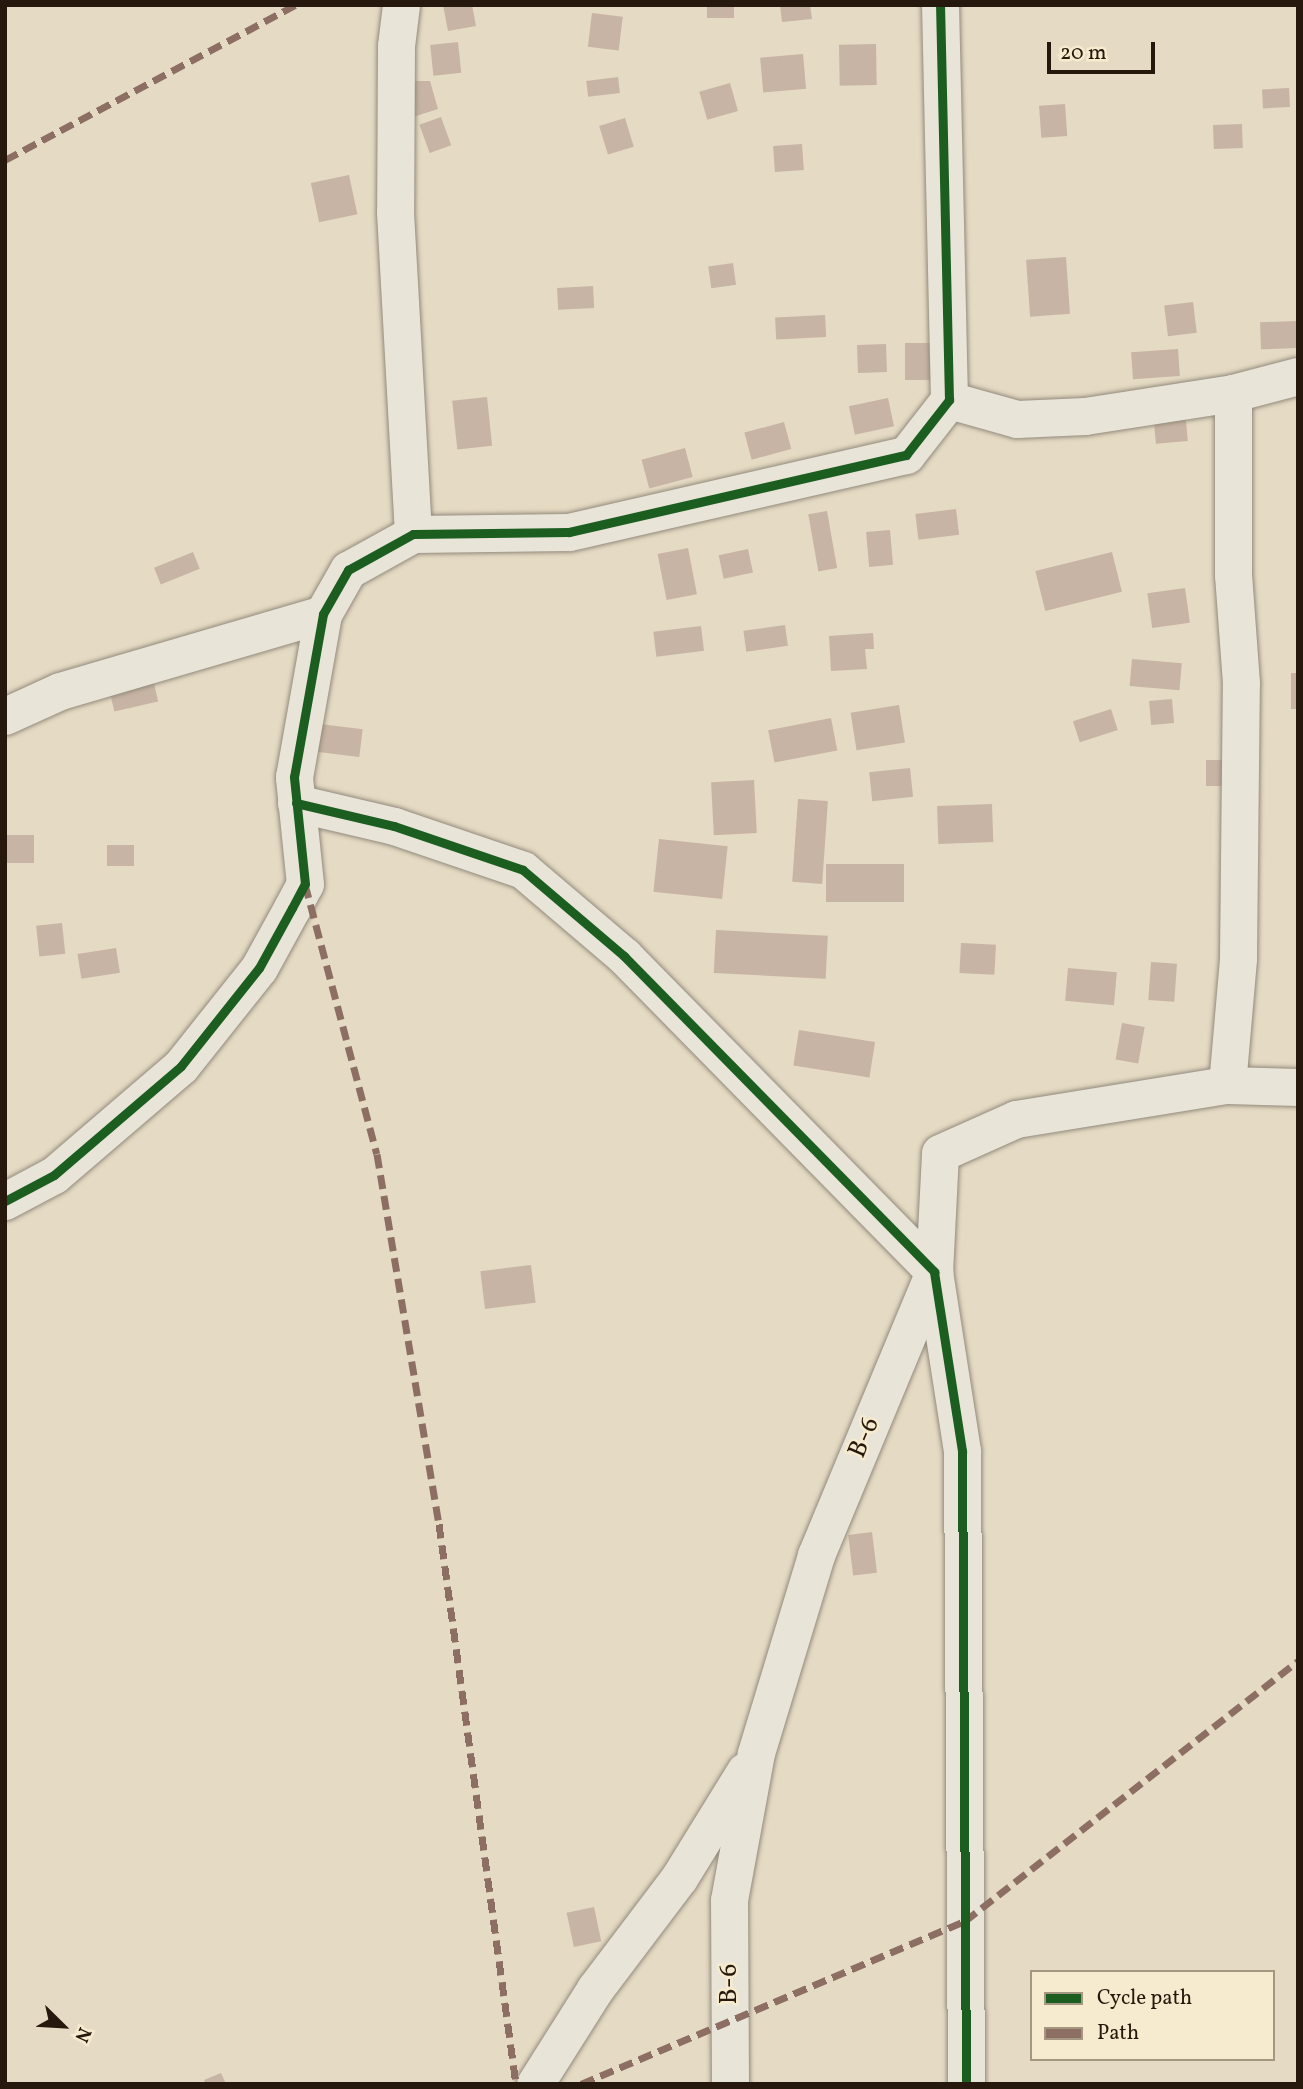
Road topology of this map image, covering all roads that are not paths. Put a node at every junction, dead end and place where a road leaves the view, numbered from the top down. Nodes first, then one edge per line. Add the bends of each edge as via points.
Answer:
1 (401, 5) edge
2 (940, 5) edge
3 (1298, 376) edge
4 (1233, 393) junction
5 (949, 400) junction
6 (413, 534) junction
7 (323, 614) junction
8 (5, 716) edge
9 (296, 803) junction
10 (1227, 1085) junction
11 (1298, 1087) edge
12 (5, 1201) edge
13 (934, 1272) junction
14 (756, 1753) junction
15 (536, 2084) edge
16 (730, 2084) edge
17 (966, 2084) edge

1 - 6 street via 396,46 395,212
2 - 5 street
3 - 4 street
4 - 5 street via 1085,416 1017,419
4 - 10 street via 1233,575 1241,724 1238,958
5 - 6 street via 906,455 569,532
6 - 7 street via 348,570
7 - 8 street via 60,691
7 - 9 street via 294,777
9 - 12 street via 304,884 258,968 181,1066 54,1175
9 - 13 street via 394,826 523,870 624,956
10 - 11 street, B-6
10 - 13 street, B-6 via 1016,1119 940,1153
13 - 14 street, B-6 via 816,1555
13 - 17 street via 962,1451
14 - 15 street via 679,1878 595,1989
14 - 16 street, B-6 via 729,1900

